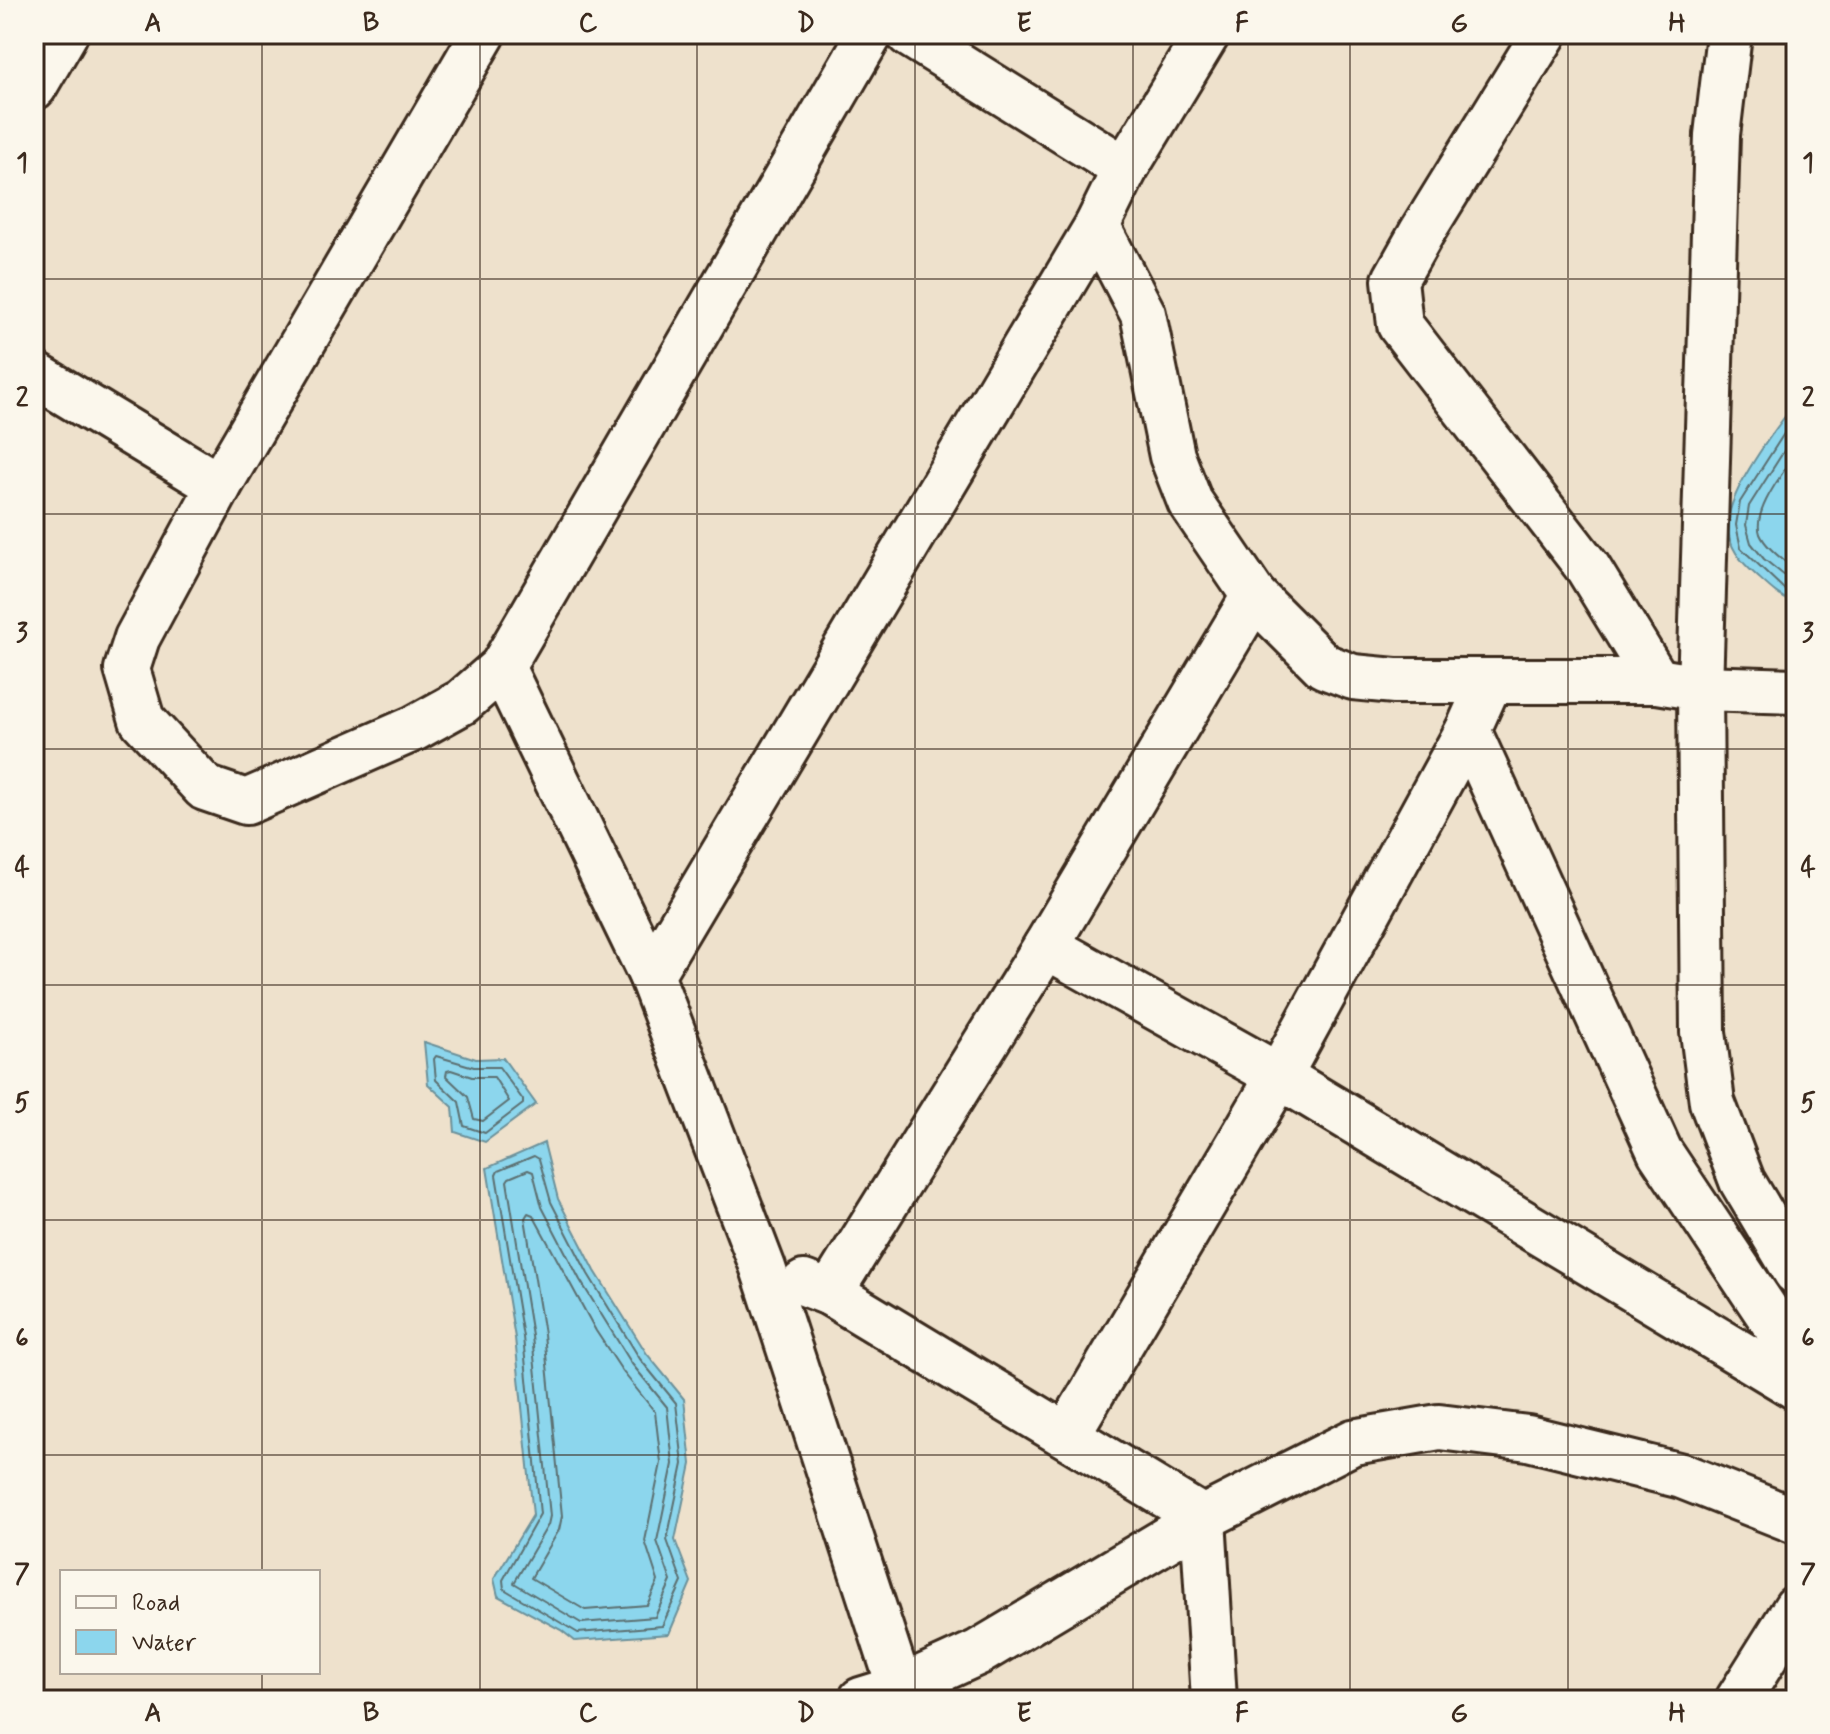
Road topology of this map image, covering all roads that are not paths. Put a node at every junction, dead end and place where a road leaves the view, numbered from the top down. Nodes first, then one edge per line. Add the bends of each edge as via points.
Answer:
1 (65, 34) edge
2 (483, 34) edge
3 (870, 34) edge
4 (909, 34) edge
5 (1207, 34) edge
6 (1544, 34) edge
7 (1729, 34) edge
8 (34, 87) edge
9 (1125, 169) junction
10 (1097, 226) junction
11 (34, 374) edge
12 (219, 486) junction
13 (1254, 596) junction
14 (502, 667) junction
15 (1490, 681) junction
16 (1657, 681) junction
17 (1700, 688) junction
18 (1796, 691) edge
19 (1468, 730) junction
20 (1046, 946) junction
21 (651, 975) junction
22 (1279, 1076) junction
23 (763, 1268) junction
24 (1796, 1272) edge
25 (830, 1293) junction
26 (1796, 1356) edge
27 (1796, 1387) edge
28 (1067, 1435) junction
29 (1203, 1518) junction
30 (1796, 1521) edge
31 (1796, 1608) edge
32 (880, 1694) edge
33 (1214, 1700) edge
34 (1738, 1700) edge

1 - 8 street
2 - 12 street
3 - 14 street
4 - 9 street
5 - 9 street
6 - 16 street via 1395,280 1400,325 1588,568
7 - 17 street via 1717,135
9 - 10 street
10 - 13 street via 1143,314 1172,456 1190,502
10 - 21 street
11 - 12 street
12 - 14 street via 137,638 127,669 142,720 205,788 246,802 415,728 462,702
13 - 15 street via 1324,666 1353,677
13 - 20 street
14 - 21 street
15 - 16 street
15 - 19 street
16 - 17 street
17 - 18 street
17 - 24 street via 1703,1032 1712,1102 1742,1181
19 - 22 street
19 - 26 street via 1660,1152
20 - 22 street
20 - 25 street
21 - 23 street
22 - 27 street
22 - 28 street
23 - 25 street
23 - 32 street
25 - 28 street
28 - 29 street
29 - 30 street via 1353,1442 1439,1427 1528,1438 1682,1476
29 - 32 street via 979,1652
29 - 33 street
31 - 34 street

